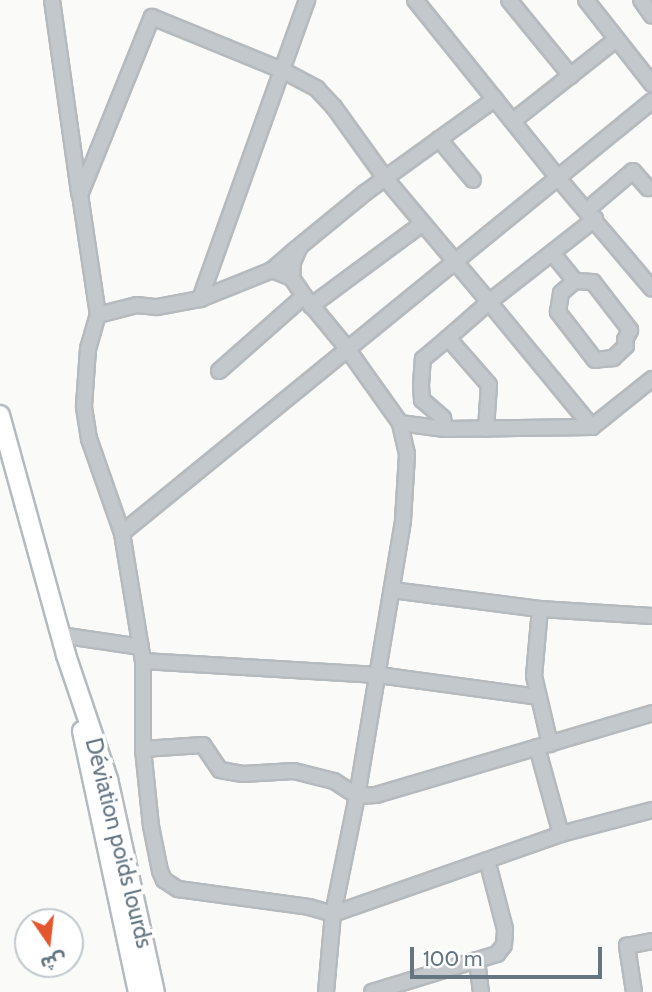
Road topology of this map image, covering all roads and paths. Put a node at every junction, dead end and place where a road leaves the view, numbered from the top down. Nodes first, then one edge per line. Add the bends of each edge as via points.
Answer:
1 (52, 0) edge
2 (307, 0) edge
3 (415, 0) edge
4 (509, 0) edge
5 (586, 0) edge
6 (641, 0) edge
7 (652, 16) edge
8 (617, 39) junction
9 (282, 70) junction
10 (570, 76) junction
11 (652, 84) edge
12 (495, 99) junction
13 (652, 101) edge
14 (513, 121) junction
15 (439, 139) junction
16 (385, 178) junction
17 (558, 178) junction
18 (473, 180) dead end
19 (651, 189) edge
20 (80, 195) junction
21 (591, 215) junction
22 (422, 223) junction
23 (300, 246) junction
24 (553, 254) junction
25 (455, 261) junction
26 (272, 270) junction
27 (292, 278) junction
28 (575, 281) junction
29 (652, 289) edge
30 (200, 299) junction
31 (307, 301) junction
32 (489, 302) junction
33 (98, 316) junction
34 (448, 338) junction
35 (346, 347) junction
36 (219, 372) dead end
37 (652, 379) edge
38 (0, 415) edge
39 (400, 423) junction
40 (592, 427) junction
41 (445, 429) junction
42 (486, 429) junction
43 (122, 533) junction
44 (392, 590) junction
45 (540, 609) junction
46 (652, 616) edge
47 (60, 635) junction
48 (142, 654) junction
49 (66, 655) junction
50 (378, 675) junction
51 (538, 697) junction
52 (652, 713) edge
53 (543, 746) junction
54 (143, 749) junction
55 (357, 796) junction
56 (652, 810) edge
57 (561, 834) junction
58 (487, 860) junction
59 (333, 914) junction
60 (652, 942) edge
61 (477, 960) junction
62 (401, 988) edge
63 (138, 992) edge
64 (155, 992) edge
65 (326, 992) edge
66 (372, 992) edge
67 (481, 992) edge
68 (634, 992) edge

1 - 20 street
2 - 9 street
3 - 12 street
4 - 10 street
5 - 8 street
6 - 7 street
8 - 10 street
8 - 11 street
9 - 16 street via 317,89
9 - 20 street via 152,17
9 - 30 street
10 - 14 street
12 - 14 street
12 - 15 street
13 - 17 street
14 - 17 street
15 - 16 street
15 - 18 street
16 - 22 street
16 - 23 street
17 - 21 street
17 - 25 street
19 - 21 street via 633,172
20 - 33 street
21 - 24 street
21 - 29 street
22 - 25 street
22 - 31 street
23 - 26 street
23 - 27 street
24 - 28 street
24 - 32 street
25 - 32 street
25 - 35 street
26 - 27 street
26 - 30 street
27 - 31 street
28 - 28 street via 593,282 630,330 626,346 613,358 595,360 558,312 561,293
30 - 33 street via 157,307 137,305
31 - 35 street
31 - 36 street
32 - 34 street
32 - 40 street
33 - 43 street via 88,349 84,406 89,439
34 - 41 street via 423,359 421,385 422,400 443,418
34 - 42 street via 489,385
35 - 39 street
35 - 43 street
37 - 40 street
38 - 47 main road, Déviation poids lourds
39 - 41 street
39 - 44 street via 407,454
40 - 42 street
41 - 42 street
43 - 48 street
44 - 45 street
44 - 50 street
45 - 46 street
45 - 51 street via 534,676
47 - 48 street
47 - 49 main road, Déviation poids lourds
48 - 50 street
48 - 54 street
49 - 63 main road, Déviation poids lourds
49 - 64 main road, Déviation poids lourds via 108,779
50 - 51 street
50 - 55 street
51 - 53 street
52 - 53 street
53 - 55 street via 376,795
53 - 57 street
54 - 55 street via 203,745 220,770 243,774 294,771 334,781
54 - 59 street via 151,826 164,880 187,892 309,906
55 - 59 street
56 - 57 street
57 - 58 street
58 - 59 street
58 - 61 street via 505,929 504,945 497,954
59 - 65 street
60 - 68 street via 627,946
61 - 62 street
61 - 67 street
62 - 66 street

